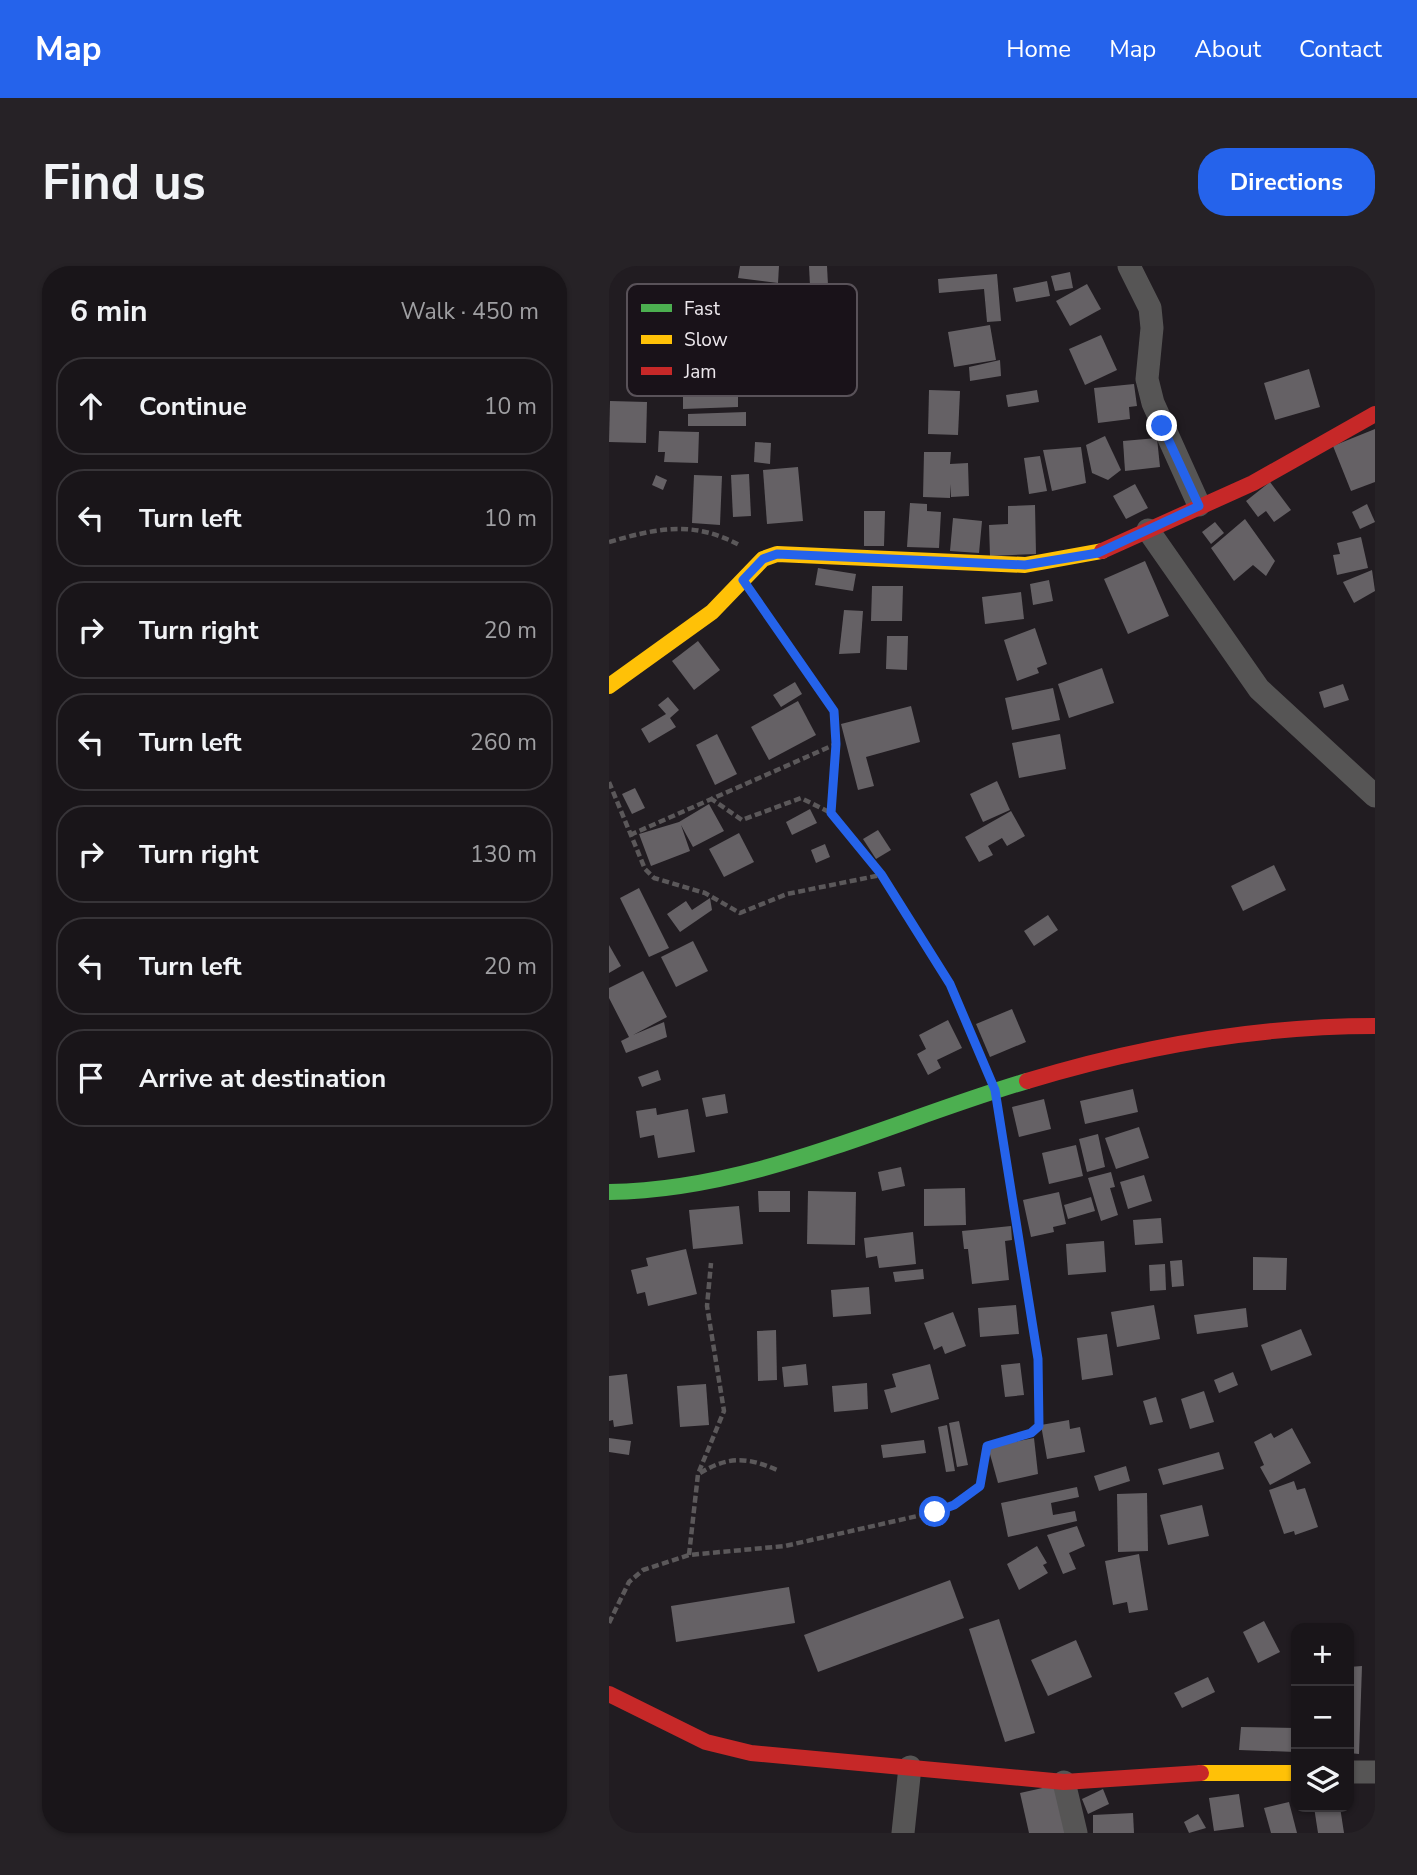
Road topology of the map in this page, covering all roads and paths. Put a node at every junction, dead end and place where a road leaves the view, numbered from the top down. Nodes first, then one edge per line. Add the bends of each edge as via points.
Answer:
1 (1129, 266) edge
2 (1375, 414) edge
3 (1199, 506) junction
4 (1148, 530) junction
5 (609, 542) edge
6 (763, 559) junction
7 (743, 580) junction
8 (609, 686) edge
9 (836, 744) junction
10 (609, 782) edge
11 (1375, 796) edge
12 (710, 798) junction
13 (831, 813) junction
14 (629, 835) junction
15 (881, 874) junction
16 (1375, 1026) edge
17 (995, 1090) junction
18 (609, 1192) edge
19 (711, 1263) dead end
20 (777, 1470) dead end
21 (698, 1474) junction
22 (689, 1555) junction
23 (609, 1623) edge
24 (609, 1694) edge
25 (910, 1767) junction
26 (1354, 1772) edge
27 (1375, 1772) edge
28 (1291, 1773) edge
29 (1064, 1782) junction
30 (609, 1823) edge
31 (617, 1833) edge
32 (903, 1833) edge
33 (1076, 1833) edge

1 - 3 street via 1150,308 1147,379 1153,403
2 - 3 street via 1253,482
3 - 4 street
4 - 6 street via 1098,553 1025,565 839,554 777,554
4 - 11 street via 1259,689
5 - 6 path via 659,530 695,528 719,534
6 - 7 street
7 - 8 street via 712,612
7 - 9 path via 834,711
9 - 12 path
9 - 13 path
10 - 14 path
12 - 13 path via 742,820 801,798
12 - 14 path
13 - 15 path
14 - 15 path via 654,878 705,893 740,914 787,894
15 - 17 path via 950,984
16 - 17 street via 1217,1034 1151,1045
17 - 18 street via 759,1170 672,1189
17 - 22 path via 1038,1359 1037,1430 987,1446 980,1486 935,1512 785,1546
19 - 21 path via 707,1306 724,1411
20 - 21 path via 751,1459 732,1459
21 - 22 path
22 - 23 path via 635,1575
24 - 25 street via 706,1742 741,1750
25 - 29 street
25 - 32 street
26 - 27 street
28 - 29 street via 1180,1773
29 - 33 street
30 - 31 path

